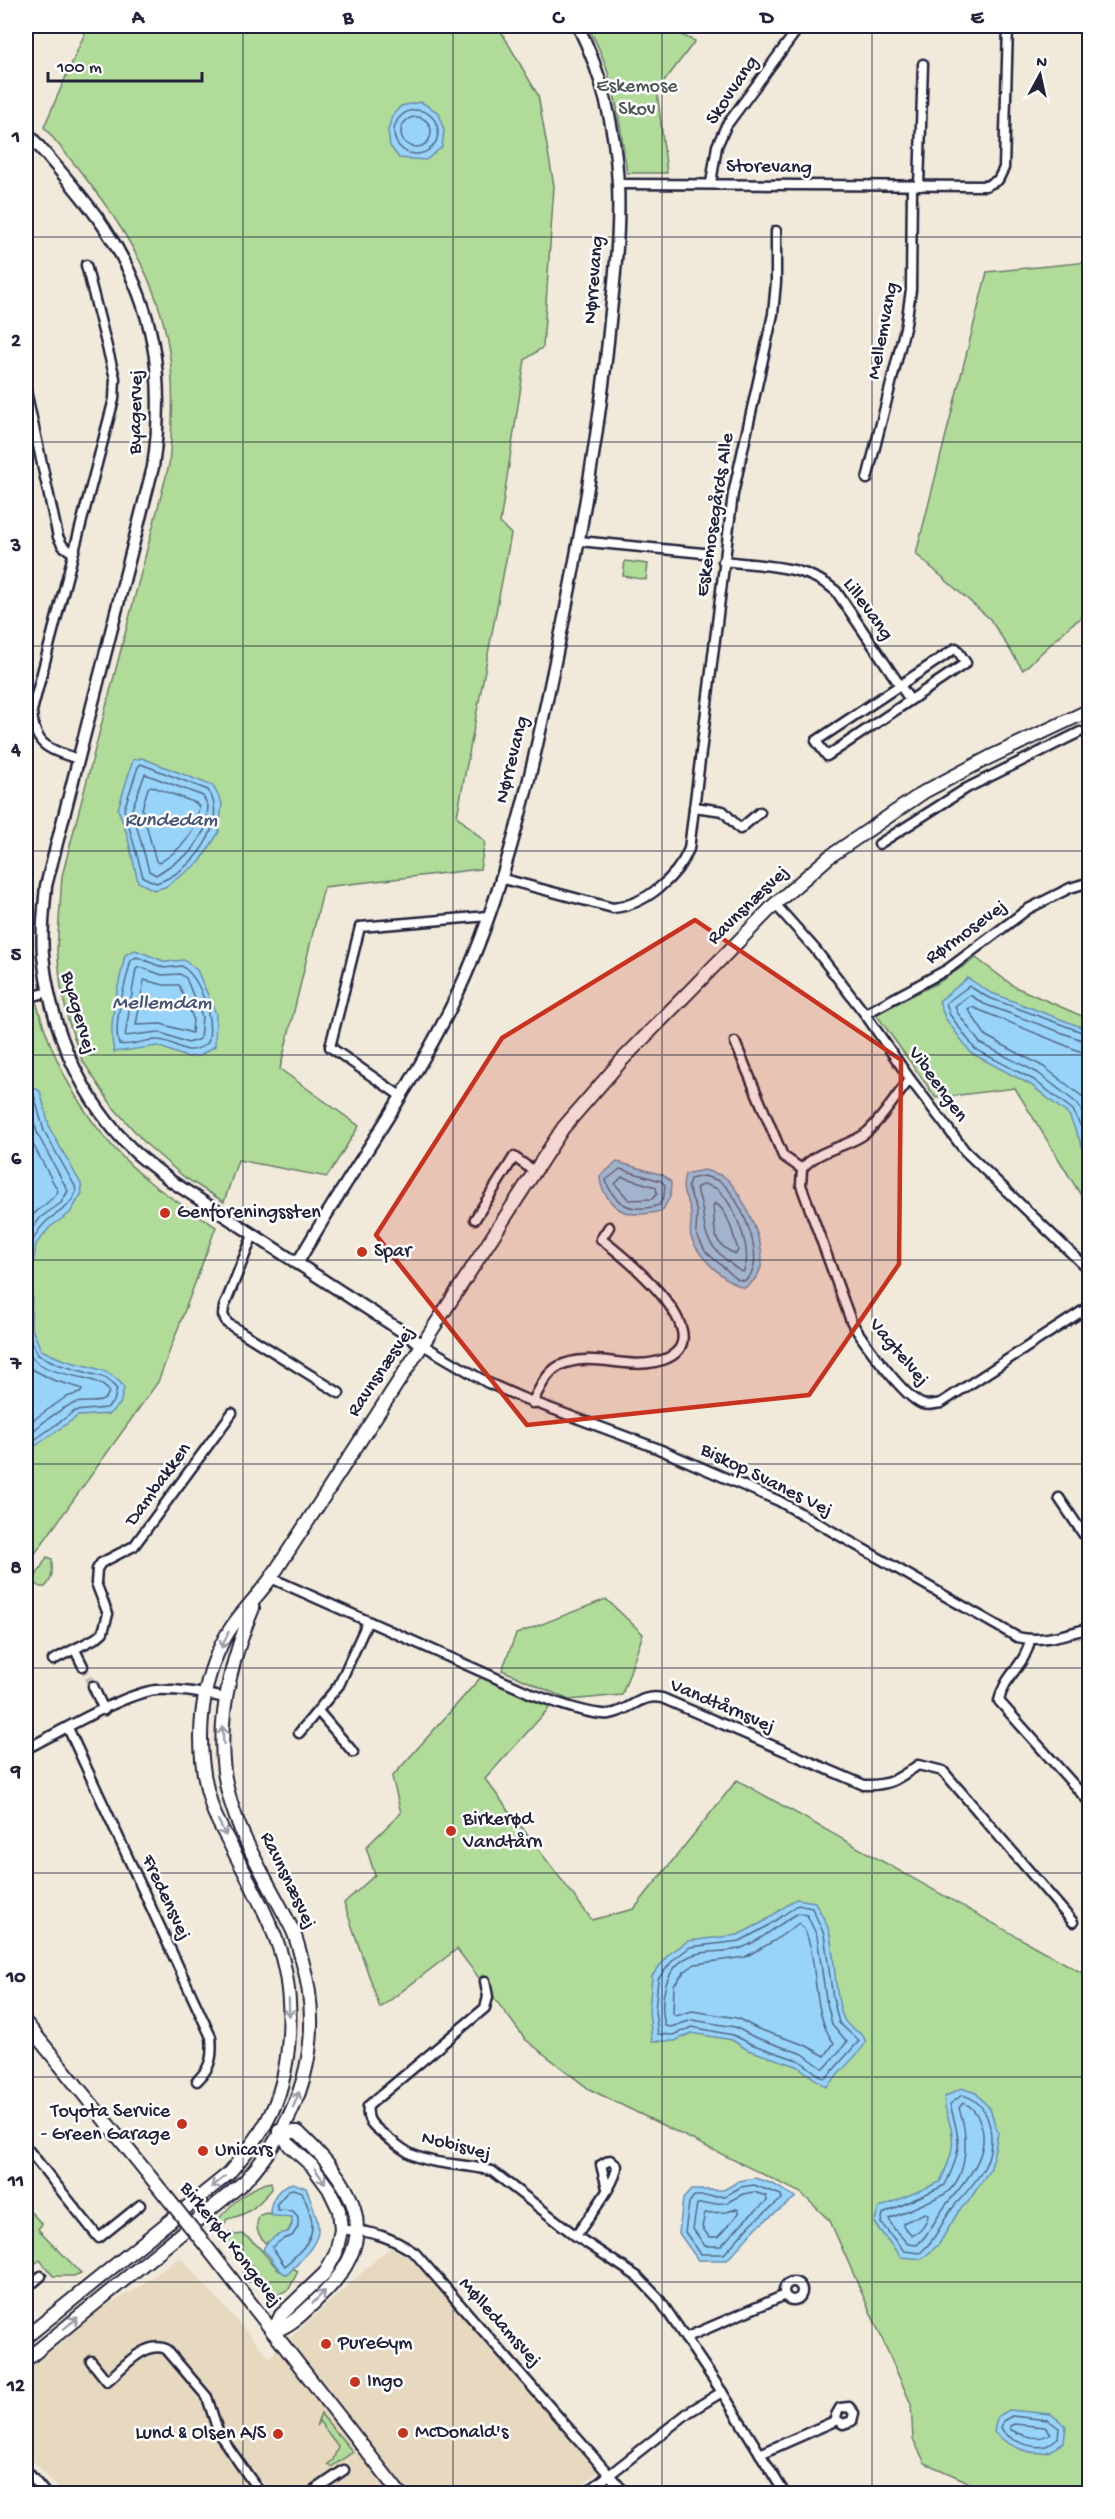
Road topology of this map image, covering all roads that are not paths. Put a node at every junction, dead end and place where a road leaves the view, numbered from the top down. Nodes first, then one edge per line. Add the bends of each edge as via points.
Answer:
1 (578, 26) edge
2 (800, 26) edge
3 (1008, 26) edge
4 (923, 63) dead end
5 (26, 131) edge
6 (711, 183) junction
7 (618, 184) junction
8 (916, 186) junction
9 (776, 231) dead end
10 (86, 265) dead end
11 (26, 391) edge
12 (867, 479) dead end
13 (579, 541) junction
14 (73, 553) junction
15 (703, 553) dead end
16 (723, 561) junction
17 (900, 685) junction
18 (910, 700) junction
19 (1089, 710) edge
20 (1043, 732) junction
21 (1080, 732) dead end
22 (1052, 748) junction
23 (78, 759) junction
24 (694, 807) junction
25 (760, 812) dead end
26 (879, 844) dead end
27 (500, 878) junction
28 (1089, 882) edge
29 (775, 904) junction
30 (488, 916) junction
31 (49, 992) junction
32 (26, 998) edge
33 (865, 1014) junction
34 (735, 1042) dead end
35 (910, 1078) junction
36 (402, 1097) junction
37 (802, 1169) junction
38 (534, 1171) junction
39 (475, 1220) dead end
40 (609, 1227) dead end
41 (253, 1235) junction
42 (297, 1264) junction
43 (1089, 1271) edge
44 (1089, 1306) edge
45 (423, 1345) junction
46 (339, 1393) dead end
47 (532, 1403) junction
48 (232, 1413) dead end
49 (1059, 1498) dead end
50 (1089, 1544) edge
51 (271, 1578) junction
52 (260, 1593) junction
53 (368, 1621) junction
54 (1089, 1628) edge
55 (1030, 1640) junction
56 (75, 1650) junction
57 (53, 1660) dead end
58 (83, 1666) tunnel mouth
59 (93, 1686) tunnel mouth
60 (205, 1694) junction
61 (225, 1698) junction
62 (104, 1710) junction
63 (318, 1711) junction
64 (68, 1728) junction
65 (299, 1733) dead end
66 (26, 1749) edge
67 (353, 1752) dead end
68 (1089, 1803) edge
69 (1073, 1922) dead end
70 (485, 1981) dead end
71 (26, 2023) edge
72 (197, 2081) dead end
73 (267, 2121) junction
74 (282, 2132) junction
75 (26, 2148) edge
76 (608, 2188) dead end
77 (140, 2205) dead end
78 (341, 2230) junction
79 (357, 2230) junction
80 (576, 2236) junction
81 (26, 2270) edge
82 (41, 2276) dead end
83 (784, 2295) dead end
84 (273, 2332) junction
85 (26, 2337) edge
86 (685, 2338) junction
87 (26, 2360) edge
88 (91, 2361) dead end
89 (722, 2392) junction
90 (837, 2420) dead end
91 (760, 2454) junction
92 (26, 2470) edge
93 (344, 2470) dead end
94 (610, 2474) junction
95 (46, 2493) edge
96 (261, 2493) edge
97 (309, 2493) edge
98 (400, 2493) edge
99 (585, 2493) edge
100 (626, 2493) edge
101 (785, 2493) edge

1 - 7 street, Nørrevang via 603,86
2 - 6 street, Skovvang via 726,126 717,146
3 - 8 street, Storevang via 1004,168 998,180 986,186
4 - 8 street
5 - 23 street, Byagervej via 103,225 124,260 152,334 157,363 159,400 153,467
6 - 7 street, Storevang
6 - 8 street, Storevang
7 - 13 street, Nørrevang via 617,255 607,358
8 - 12 street, Mellemvang via 906,324
9 - 16 street, Eskemosegårds Alle via 772,314 733,494
10 - 14 street, Byagervej via 115,378 114,399
11 - 14 street via 58,537
13 - 15 street
13 - 27 street, Nørrevang via 528,780
14 - 23 street, Byagervej via 32,711 37,737 47,749
16 - 17 street, Lillevang via 797,570 825,582 836,591
16 - 24 street, Eskemosegårds Alle
17 - 18 street, Lillevang
17 - 18 street via 956,648 966,663
17 - 18 street via 816,741 827,756
19 - 20 main road, Ravnsnæsvej
20 - 22 street
20 - 29 main road, Ravnsnæsvej via 924,792 829,857
21 - 22 street
22 - 26 street via 967,788
23 - 31 street, Byagervej via 46,886 42,920
24 - 25 street via 723,811 740,830
24 - 27 street, Eskemosegårds Alle via 689,849 682,865 641,901 628,906 613,908
27 - 30 street, Nørrevang
28 - 33 street, Rørmosevej via 1028,909 948,969
29 - 33 street, Vibeengen
29 - 38 main road, Ravnsnæsvej via 622,1060 562,1128
30 - 36 street, Nørrevang via 453,1001
30 - 36 street via 360,927 330,1047
31 - 32 street
31 - 41 street, Byagervej via 72,1064 109,1121 134,1150 171,1181
33 - 35 street, Vibeengen
34 - 37 street via 783,1156
35 - 37 street via 866,1132 853,1142 813,1158
35 - 43 street, Vibeengen via 965,1151
36 - 42 street, Nørrevang
37 - 44 street, Vagtelvej via 801,1185 851,1321 884,1366 922,1404 941,1403
38 - 39 street via 514,1157
38 - 45 main road, Ravnsnæsvej
40 - 47 street via 601,1239 650,1281 679,1320 682,1331 678,1349 653,1363 569,1362 550,1372
41 - 42 street, Byagervej
41 - 46 street via 224,1307 227,1323
42 - 45 street, Byagervej
45 - 47 street, Biskop Svanes Vej via 486,1382
45 - 51 main road, Ravnsnæsvej
47 - 55 street, Biskop Svanes Vej via 654,1447 779,1501 1017,1637
48 - 56 street, Dambakken via 134,1546 97,1569 96,1583 106,1604 107,1623 96,1638
49 - 50 street
51 - 52 main road, Ravnsnæsvej
51 - 53 street, Vandtårnsvej
52 -> 60 main road, Ravnsnæsvej via 228,1632
52 - 61 main road, Ravnsnæsvej via 241,1637
53 - 63 street via 339,1685
53 - 69 street, Vandtårnsvej via 556,1702 610,1714 644,1697 662,1698 864,1785 894,1782 918,1765 943,1771
54 - 55 street
55 - 68 street via 1028,1653 1002,1687 999,1701
56 - 57 street, Dambakken
56 - 58 street
59 - 62 street
60 - 61 street
60 - 62 street via 154,1690
60 -> 73 main road, Ravnsnæsvej via 200,1735 212,1809 264,1912 286,1972 289,2041 282,2080
74 -> 61 main road, Ravnsnæsvej via 304,2080 312,2016 294,1932 240,1831 224,1773
62 - 64 street
63 - 65 street
63 - 67 street
64 - 66 street
64 - 72 street, Fredensvej via 211,2037 213,2056 208,2070
70 - 80 street, Nobisvej via 485,2008 368,2106 367,2115 372,2124 414,2156 492,2171
71 - 84 main road, Birkerød Kongevej, bridge
73 - 74 main road
73 -> 85 main road, Ravnsnæsvej via 228,2174
74 -> 78 main road via 330,2189 339,2210
74 - 79 main road via 298,2132 325,2158 354,2204
87 -> 74 main road, Ravnsnæsvej via 244,2182
75 - 77 street via 99,2238
76 - 80 street
78 - 79 street, Mølledamsvej
78 - 84 main road via 336,2253 325,2273 281,2315
84 -> 79 main road via 291,2325 337,2280 351,2257
79 - 94 street, Mølledamsvej via 378,2234 415,2253
80 - 86 street, Nobisvej via 638,2277 659,2299
81 - 82 street via 34,2282
83 - 86 street
84 - 98 main road, Birkerød Kongevej
86 - 89 street, Nobisvej
88 - 96 street via 107,2380 148,2347 166,2349 207,2397 219,2434
89 - 91 street, Nobisvej
89 - 94 street via 689,2412
90 - 91 street
91 - 101 street, Nobisvej
92 - 95 street
93 - 97 street
94 - 99 street
94 - 100 street, Mølledamsvej

